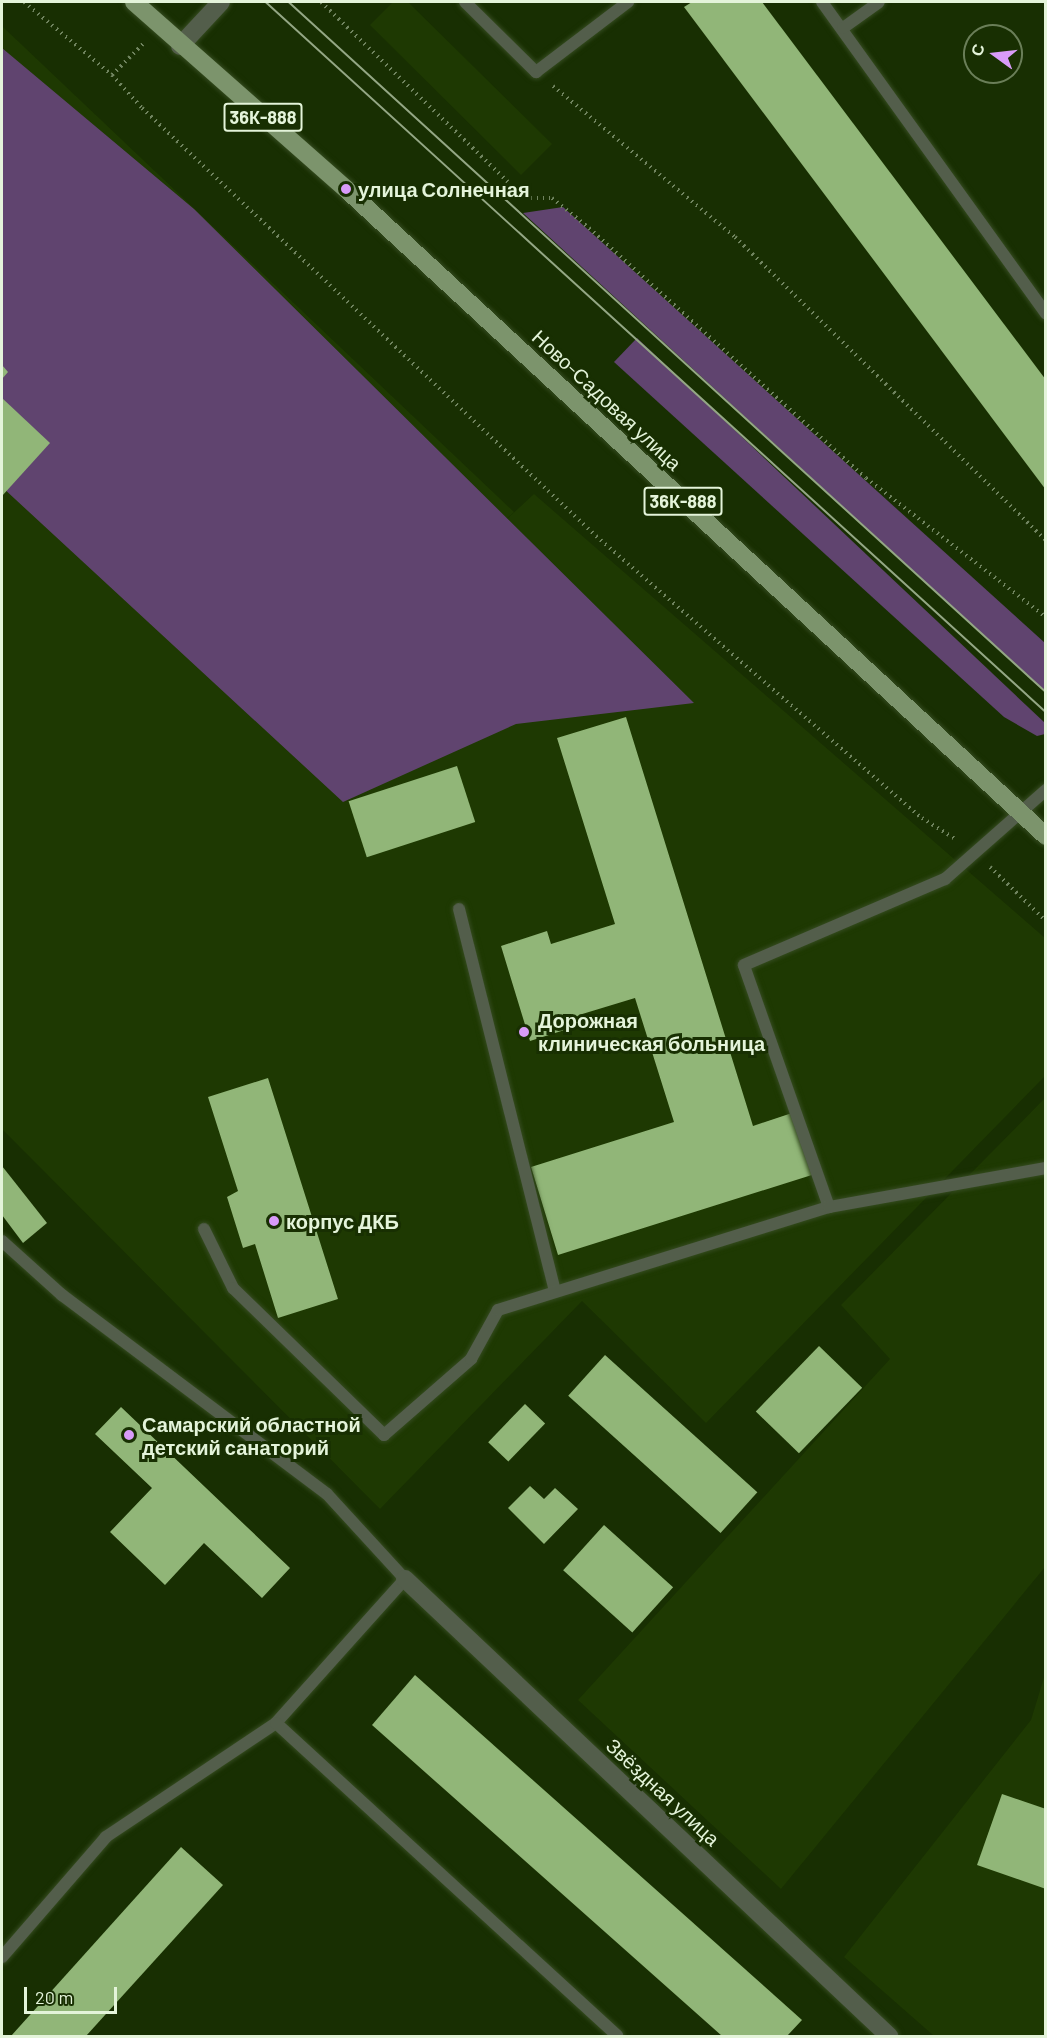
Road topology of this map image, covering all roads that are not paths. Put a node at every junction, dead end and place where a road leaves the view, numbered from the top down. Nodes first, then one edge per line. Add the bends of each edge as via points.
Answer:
1 (134, 2) edge
2 (221, 2) edge
3 (465, 2) edge
4 (628, 2) edge
5 (822, 2) edge
6 (879, 2) edge
7 (843, 28) junction
8 (180, 46) junction
9 (1046, 314) edge
10 (1046, 790) edge
11 (1020, 812) junction
12 (1046, 836) edge
13 (459, 909) dead end
14 (1046, 1168) edge
15 (829, 1207) junction
16 (204, 1229) dead end
17 (2, 1241) edge
18 (555, 1292) junction
19 (405, 1580) junction
20 (276, 1724) junction
21 (2, 1957) edge
22 (617, 2037) edge
23 (889, 2037) edge

1 - 8 main road, Ново-Садовая улица / 36К-888
2 - 8 street
3 - 4 lane via 536,72
5 - 7 lane
6 - 7 lane
7 - 9 lane
8 - 11 main road, Ново-Садовая улица / 36К-888 via 346,189
10 - 11 lane
11 - 12 main road, Ново-Садовая улица / 36К-888
11 - 15 lane via 945,879 744,965
13 - 18 lane
14 - 15 lane
15 - 18 lane
16 - 18 lane via 233,1288 384,1435 471,1359 498,1310
17 - 19 lane via 62,1294 327,1494
19 - 20 lane
19 - 23 street, Звёздная улица
20 - 21 lane via 106,1837
20 - 22 lane

